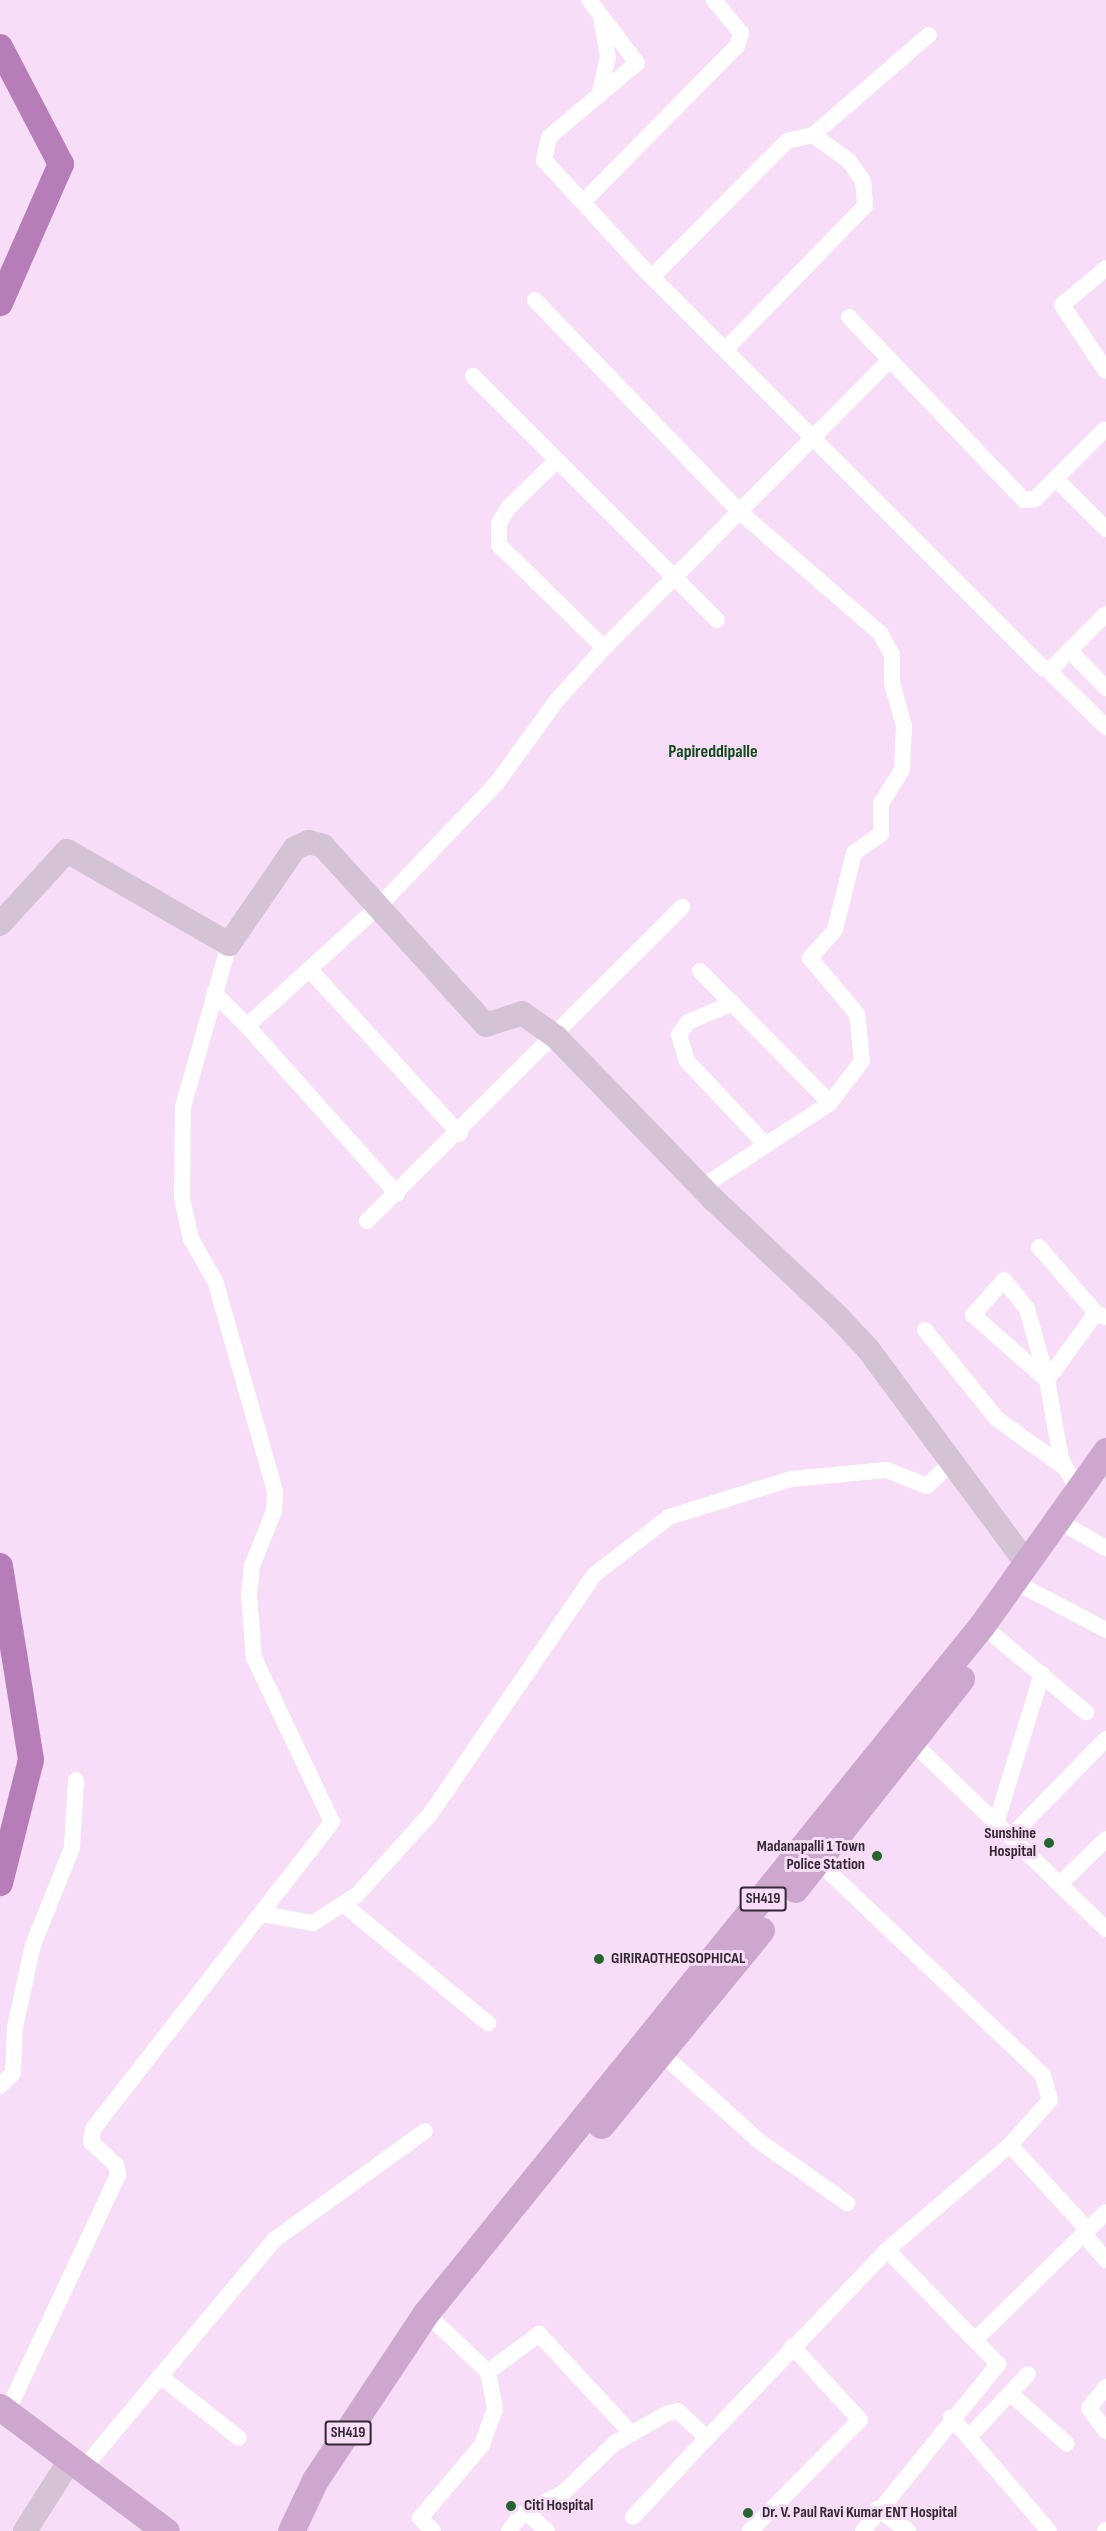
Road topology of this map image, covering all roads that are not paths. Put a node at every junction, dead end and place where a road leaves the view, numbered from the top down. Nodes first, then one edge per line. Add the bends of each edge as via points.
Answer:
1 (589, 0) edge
2 (714, 0) edge
3 (601, 15) junction
4 (929, 35) dead end
5 (598, 97) junction
6 (813, 135) junction
7 (583, 202) junction
8 (1106, 268) edge
9 (652, 277) junction
10 (535, 300) dead end
11 (849, 317) dead end
12 (726, 349) junction
13 (890, 360) junction
14 (1106, 371) edge
15 (473, 376) dead end
16 (1104, 430) dead end
17 (816, 437) junction
18 (556, 461) junction
19 (1056, 479) junction
20 (741, 513) junction
21 (1106, 529) edge
22 (674, 581) junction
23 (1106, 614) edge
24 (717, 620) dead end
25 (604, 648) junction
26 (1070, 651) junction
27 (1047, 669) junction
28 (1106, 688) edge
29 (1106, 727) edge
30 (379, 906) junction
31 (682, 907) dead end
32 (0, 924) edge
33 (229, 944) junction
34 (310, 970) junction
35 (700, 971) dead end
36 (214, 993) junction
37 (733, 1003) junction
38 (248, 1026) junction
39 (556, 1037) junction
40 (830, 1103) junction
41 (460, 1134) junction
42 (765, 1144) junction
43 (702, 1188) junction
44 (397, 1194) junction
45 (366, 1221) dead end
46 (1039, 1247) dead end
47 (1101, 1315) edge
48 (925, 1330) dead end
49 (1047, 1380) junction
50 (1106, 1451) edge
51 (952, 1462) junction
52 (1064, 1467) junction
53 (1106, 1476) edge
54 (1078, 1491) junction
55 (1069, 1527) junction
56 (1106, 1548) edge
57 (1023, 1578) junction
58 (1106, 1630) edge
59 (995, 1636) junction
60 (1042, 1674) junction
61 (1086, 1712) dead end
62 (905, 1735) junction
63 (1105, 1742) edge
64 (76, 1780) dead end
65 (997, 1820) junction
66 (1011, 1836) junction
67 (1106, 1839) edge
68 (811, 1855) junction
69 (1060, 1884) junction
70 (344, 1904) junction
71 (262, 1914) junction
72 (1106, 1929) edge
73 (488, 2023) dead end
74 (660, 2053) junction
75 (0, 2086) edge
76 (425, 2131) dead end
77 (1010, 2145) junction
78 (847, 2203) dead end
79 (1106, 2212) edge
80 (1086, 2232) junction
81 (887, 2250) junction
82 (1106, 2260) edge
83 (431, 2317) junction
84 (977, 2338) junction
85 (792, 2346) junction
86 (488, 2372) junction
87 (1028, 2374) dead end
88 (160, 2376) junction
89 (1106, 2387) edge
90 (1010, 2393) junction
91 (3, 2409) edge
92 (951, 2417) junction
93 (1106, 2431) edge
94 (631, 2433) junction
95 (969, 2437) junction
96 (239, 2438) dead end
97 (707, 2438) junction
98 (1067, 2444) dead end
99 (76, 2465) junction
100 (877, 2509) junction
101 (526, 2512) junction
102 (633, 2517) dead end
103 (25, 2531) edge
104 (166, 2531) edge
105 (291, 2531) edge
106 (433, 2531) edge
107 (509, 2531) edge
108 (547, 2531) edge
109 (750, 2531) edge
110 (863, 2531) edge
111 (908, 2531) edge
112 (1049, 2531) edge

1 - 3 street
2 - 7 street via 741,33 737,46
3 - 5 street via 608,58
3 - 5 street via 638,63
4 - 6 street
5 - 7 street via 543,148 544,160
6 - 9 street via 787,141
6 - 12 street via 849,161 863,181 866,206
7 - 9 street
8 - 14 street via 1062,305
9 - 12 street
10 - 20 street
11 - 13 street
12 - 17 street
13 - 17 street
13 - 19 street via 1024,500 1035,499
15 - 18 street
16 - 19 street
17 - 20 street
17 - 27 street
18 - 22 street
18 - 25 street via 509,507 499,522 499,545
19 - 21 street
20 - 22 street
20 - 40 street via 889,645 904,726 902,770 881,803 883,828 854,854 835,930 810,958 849,1000 864,1049 858,1071
22 - 24 street
22 - 25 street
23 - 26 street
25 - 30 street via 557,700 496,784
26 - 27 street
26 - 28 street
27 - 29 street
30 - 33 street via 323,846 309,842 295,848
30 - 34 street
30 - 39 street via 486,1024 522,1013
31 - 39 street
32 - 33 street via 67,851
33 - 36 street
34 - 38 street
34 - 41 street
35 - 37 street
36 - 38 street
36 - 71 street via 183,1107 182,1198 191,1239 215,1281 275,1491 274,1511 251,1576 254,1658 332,1814 328,1833
37 - 40 street
37 - 42 street via 688,1022 679,1035 687,1062
38 - 44 street
39 - 41 street
39 - 43 street
40 - 42 street
41 - 44 street
42 - 43 street
43 - 51 street via 868,1348
44 - 45 street
46 - 47 street
47 - 49 street
48 - 52 street via 997,1419
49 - 49 street via 973,1317 1001,1281 1012,1285 1030,1315
49 - 52 street
50 - 54 main road, SH419
51 - 57 street
51 - 70 street via 927,1486 887,1470 791,1479 669,1517 594,1575 431,1813
52 - 54 street
53 - 55 main road, SH419
54 - 57 main road, SH419
55 - 56 street
55 - 57 main road, SH419
57 - 58 street
57 - 59 main road, SH419
57 - 62 main road, SH419
59 - 60 street
59 - 62 main road, SH419
60 - 61 street
60 - 65 street
62 - 65 street
62 - 68 main road, SH419
63 - 66 street
64 - 75 street via 72,1848 33,1945 15,2027 13,2073
65 - 66 street
66 - 69 street
67 - 69 street
68 - 74 main road, SH419
68 - 77 street via 1043,2075 1050,2089 1045,2111
68 - 83 main road, SH419
69 - 72 street
70 - 71 street via 313,1923
70 - 73 street
71 - 91 street via 93,2129 91,2142 116,2165 118,2175
74 - 78 street via 759,2141
74 - 83 main road, SH419
76 - 88 street via 274,2240
77 - 80 street
77 - 81 street
79 - 80 street
80 - 82 street
80 - 84 street
81 - 84 street
81 - 85 street
83 - 86 street
83 - 105 main road, SH419 via 315,2480
84 - 92 street via 998,2364
85 - 97 street
85 - 109 street via 860,2420
86 - 94 street via 539,2334
86 - 106 street via 495,2409 482,2445 420,2518
87 - 90 street
88 - 96 street
88 - 99 street
89 - 93 street via 1089,2408
90 - 95 street
90 - 98 street
91 - 99 main road
92 - 95 street
92 - 100 street
94 - 97 street via 678,2411
94 - 101 street via 564,2492
95 - 112 street
97 - 102 street
99 - 103 street
99 - 104 main road
100 - 110 street
100 - 111 street
101 - 107 street
101 - 108 street

